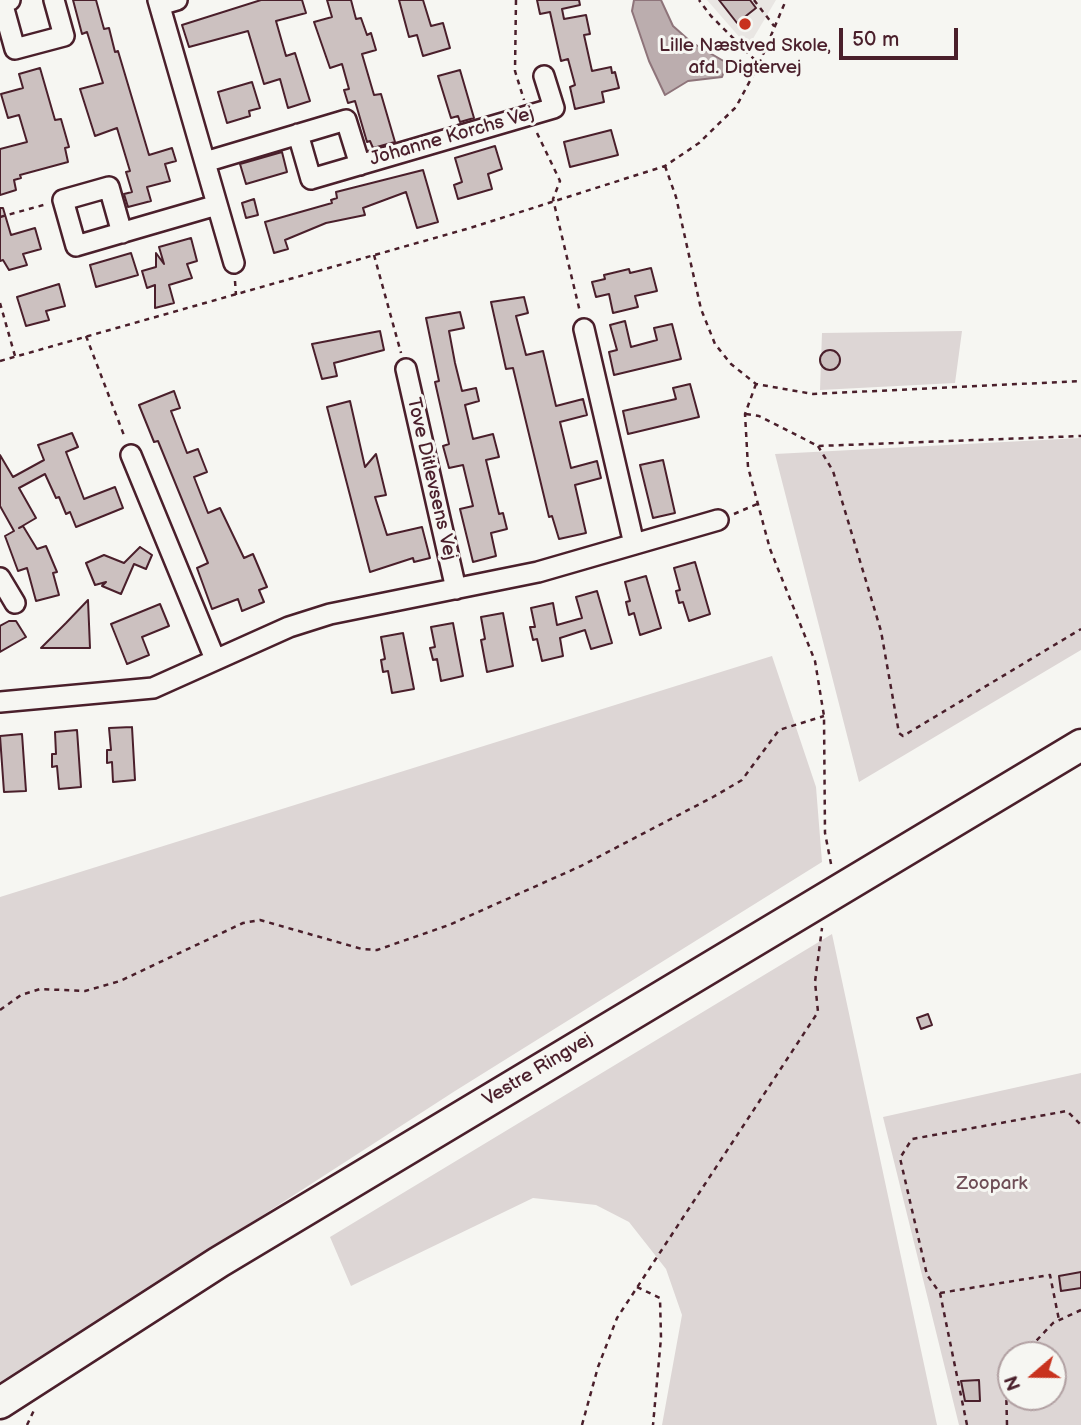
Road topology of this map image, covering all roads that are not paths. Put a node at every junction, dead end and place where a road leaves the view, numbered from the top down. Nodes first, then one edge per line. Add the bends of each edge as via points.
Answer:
1 (10, 0) edge
2 (54, 0) edge
3 (165, 2) edge
4 (544, 76) dead end
5 (298, 134) junction
6 (205, 162) junction
7 (360, 165) junction
8 (218, 205) junction
9 (122, 233) junction
10 (234, 264) dead end
11 (584, 329) road end
12 (405, 369) road end
13 (131, 455) road end
14 (718, 520) road end
15 (634, 544) junction
16 (0, 578) edge
17 (456, 589) junction
18 (15, 603) dead end
19 (215, 659) junction
20 (0, 702) edge
21 (1081, 745) edge
22 (0, 1403) edge

1 - 2 street via 2,2 15,49 64,36
3 - 6 street
4 - 7 street, Johanne Korchs Vej via 554,108
5 - 6 street, Johanne Korchs Vej
5 - 7 street, Johanne Korchs Vej via 346,120
5 - 7 street, Johanne Korchs Vej via 311,179
6 - 8 street
8 - 9 street
8 - 10 street
9 - 9 street via 76,246 62,200 109,187
11 - 15 street
12 - 17 street, Tove Ditlevsens Vej
13 - 19 street
14 - 15 street
15 - 17 street via 538,572
16 - 18 street
17 - 19 street via 330,614
19 - 20 street via 153,688
21 - 22 main road, Vestre Ringvej via 231,1255

